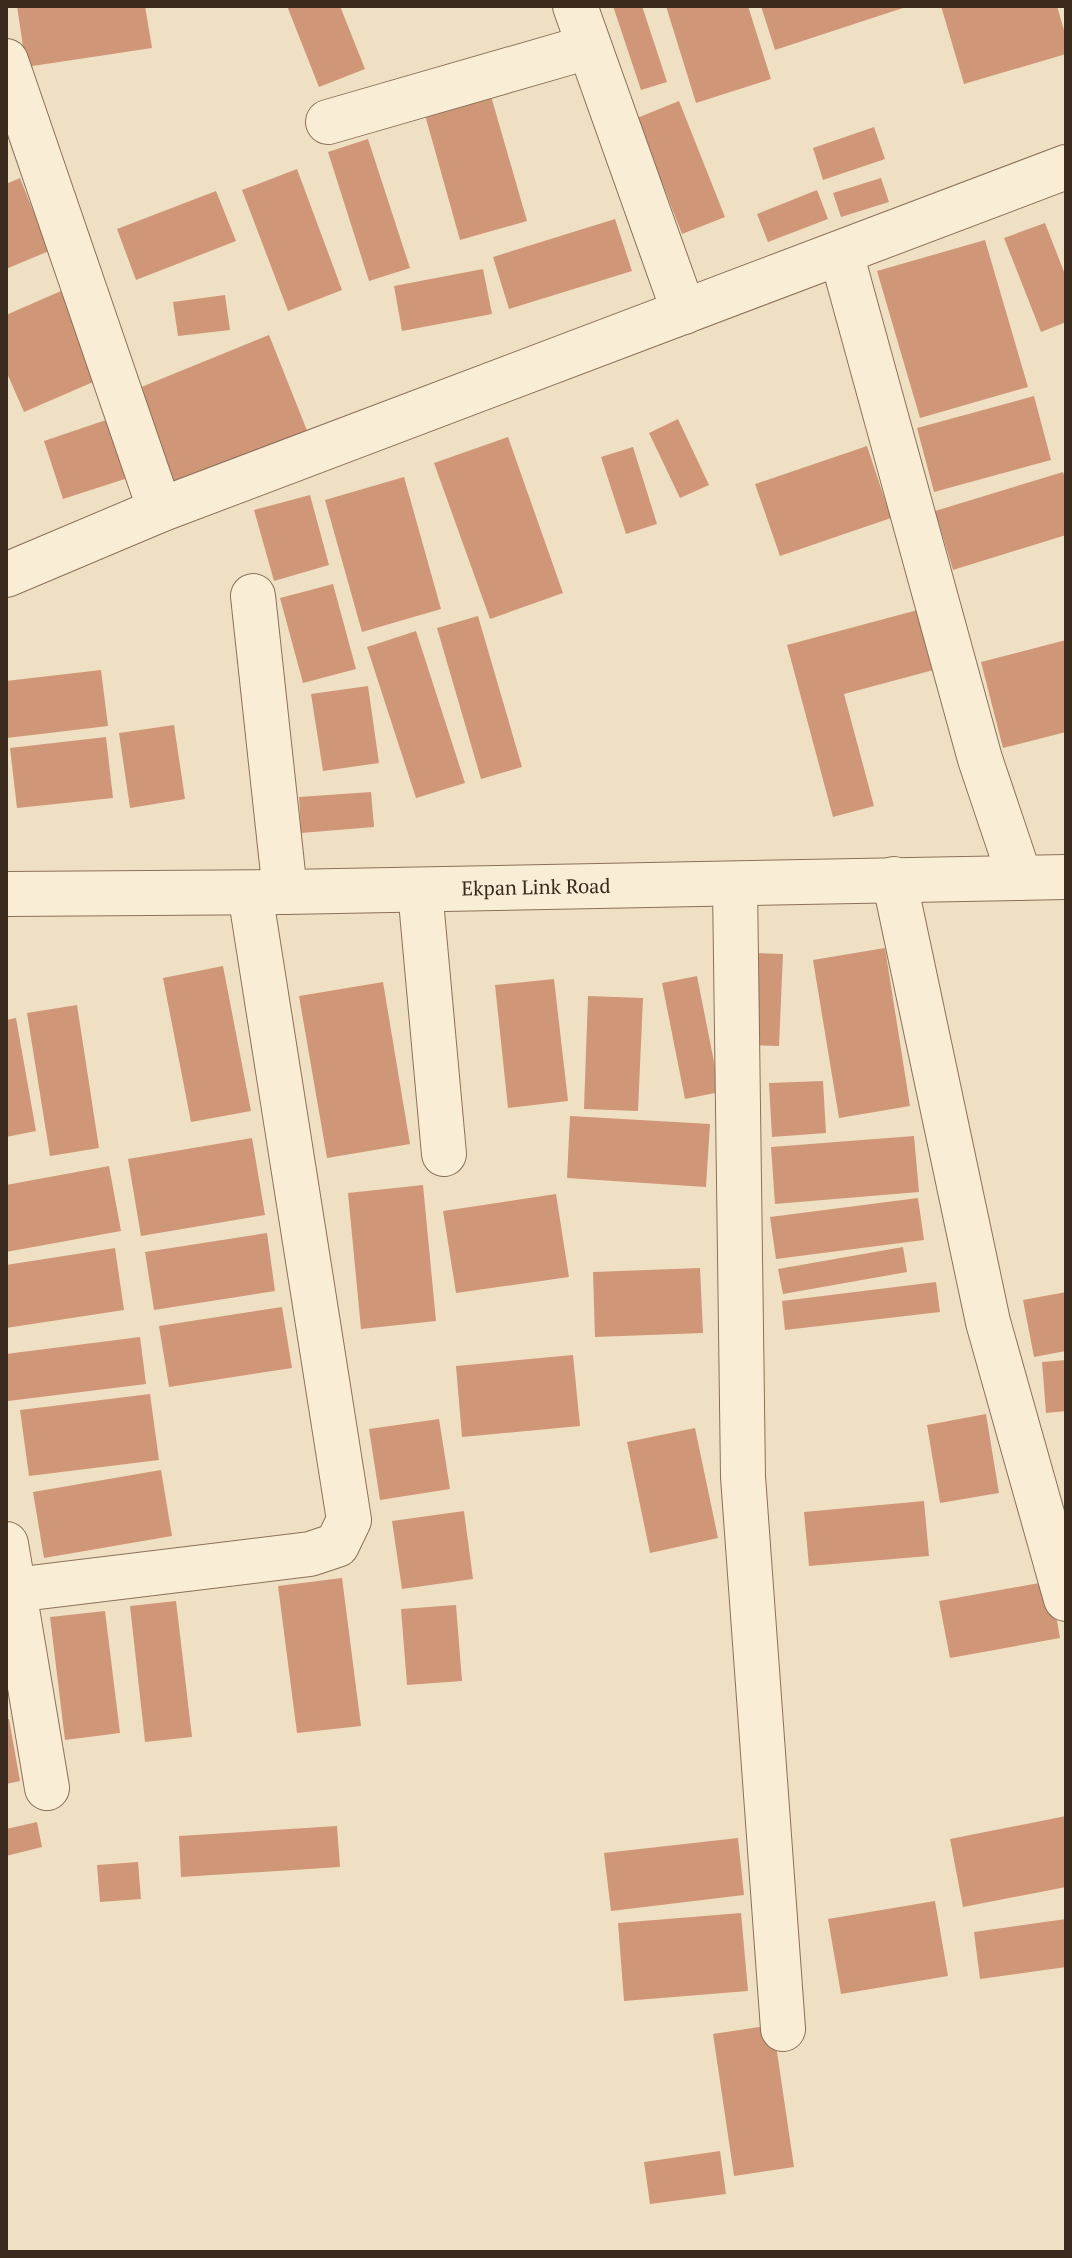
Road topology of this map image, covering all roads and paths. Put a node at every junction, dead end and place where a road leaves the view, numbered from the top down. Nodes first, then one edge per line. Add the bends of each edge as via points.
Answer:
1 (575, 6) edge
2 (588, 47) junction
3 (6, 61) edge
4 (328, 122) dead end
5 (1066, 167) edge
6 (841, 253) junction
7 (684, 312) junction
8 (160, 510) junction
9 (6, 575) edge
10 (253, 596) dead end
11 (1066, 877) edge
12 (1020, 878) junction
13 (894, 879) junction
14 (735, 885) junction
15 (420, 890) junction
16 (268, 892) junction
17 (6, 894) edge
18 (444, 1154) dead end
19 (6, 1544) edge
20 (14, 1590) junction
21 (1066, 1599) edge
22 (47, 1788) dead end
23 (783, 2029) dead end

1 - 2 street
2 - 4 street
2 - 7 street
3 - 8 street
5 - 6 street
6 - 7 street
6 - 12 street via 980,759
7 - 8 street
8 - 9 street
10 - 16 street
11 - 12 street, Ekpan Link Road
12 - 13 street, Ekpan Link Road
13 - 14 street, Ekpan Link Road
13 - 21 street via 988,1322
14 - 15 street, Ekpan Link Road
14 - 23 street via 743,1477
15 - 16 street, Ekpan Link Road
15 - 18 street
16 - 17 street, Ekpan Link Road
16 - 20 street via 349,1520 337,1545 310,1554
19 - 20 street
20 - 22 street

